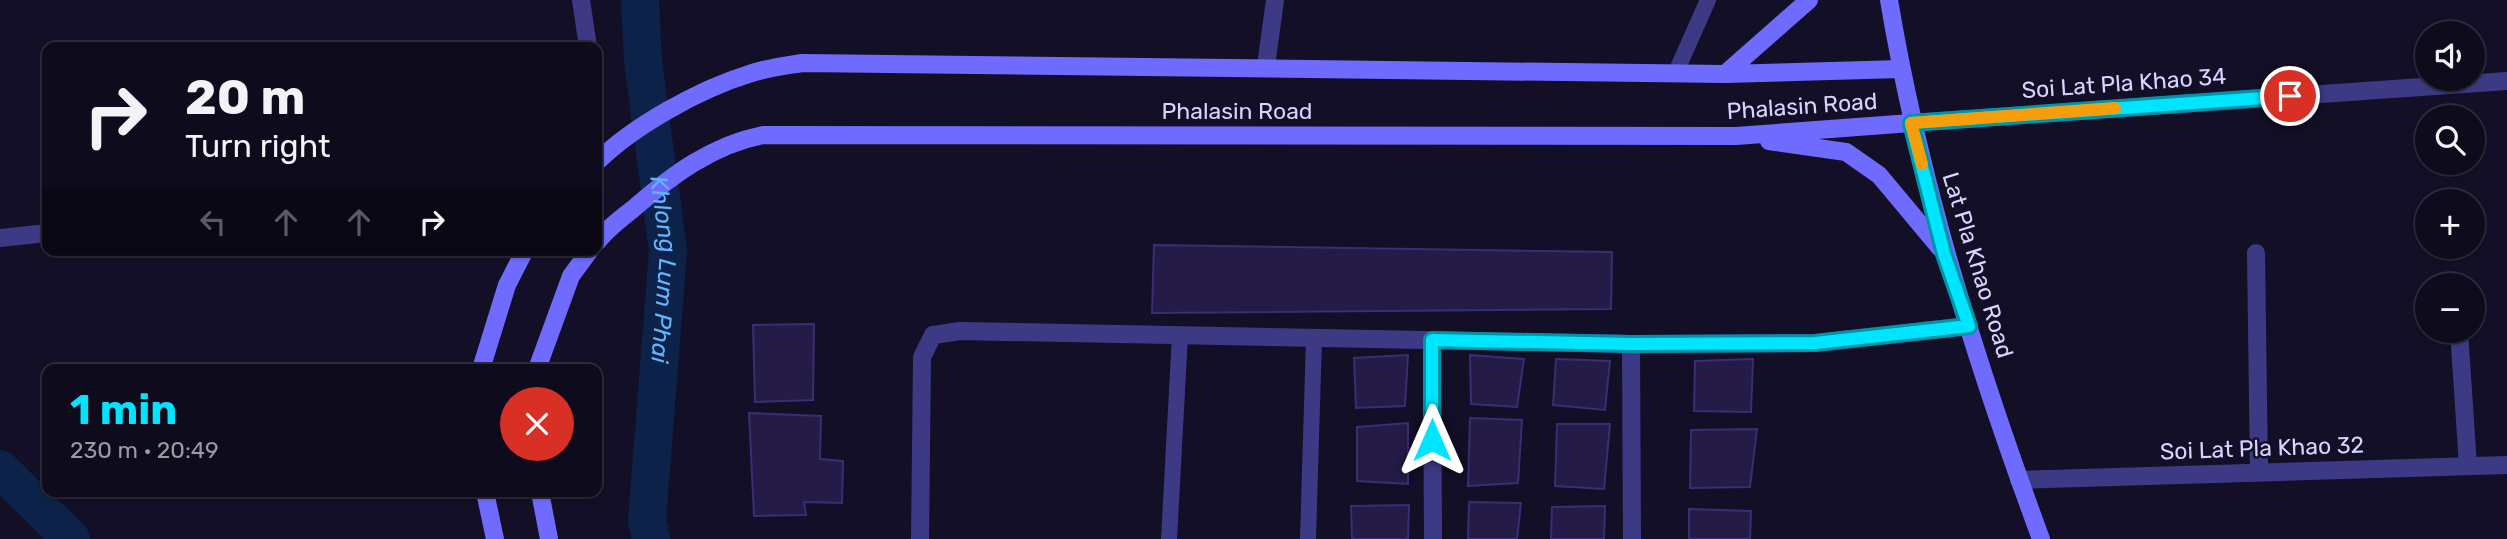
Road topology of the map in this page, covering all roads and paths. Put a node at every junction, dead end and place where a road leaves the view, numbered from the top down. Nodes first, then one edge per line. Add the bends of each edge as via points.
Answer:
1 (581, 0) edge
2 (1275, 0) edge
3 (1708, 0) edge
4 (1809, 0) edge
5 (1889, 0) edge
6 (586, 42) edge
7 (1266, 66) junction
8 (1900, 69) junction
9 (1676, 72) junction
10 (1725, 74) junction
11 (2507, 80) edge
12 (1911, 123) junction
13 (1736, 136) junction
14 (602, 157) edge
15 (42, 234) edge
16 (0, 238) edge
17 (602, 238) edge
18 (2256, 253) dead end
19 (1944, 254) junction
20 (522, 256) edge
21 (586, 256) edge
22 (1969, 326) junction
23 (1180, 335) junction
24 (1314, 338) junction
25 (1432, 340) junction
26 (2460, 343) edge
27 (1632, 344) junction
28 (483, 364) edge
29 (539, 364) edge
30 (2507, 465) edge
31 (2468, 466) junction
32 (2259, 472) junction
33 (2020, 480) junction
34 (486, 497) edge
35 (541, 497) edge
36 (495, 539) edge
37 (549, 539) edge
38 (920, 539) edge
39 (1169, 539) edge
40 (1308, 539) edge
41 (1433, 539) edge
42 (1632, 539) edge
43 (2041, 539) edge

1 - 6 street
2 - 7 street
3 - 9 lane
4 - 10 main road
5 - 8 main road, Lat Pla Khao Road
7 - 9 main road, Phalasin Road
7 - 14 main road, Phalasin Road via 802,62 749,74 695,96
8 - 10 main road, Phalasin Road
8 - 12 main road, Lat Pla Khao Road
9 - 10 main road, Phalasin Road
11 - 12 street, Soi Lat Pla Khao 34
12 - 13 main road, Phalasin Road
12 - 19 main road, Lat Pla Khao Road
13 - 17 main road, Phalasin Road via 763,135 735,141 706,155 661,185
13 - 19 main road via 1846,152 1879,176
15 - 16 street
18 - 32 street
19 - 22 main road, Lat Pla Khao Road
20 - 28 main road via 507,285
21 - 29 main road via 571,276
22 - 27 street via 1815,343
22 - 33 main road, Lat Pla Khao Road
23 - 24 street
23 - 38 street via 960,331 933,335 922,357
23 - 39 lane
24 - 25 street
24 - 40 lane
25 - 27 street
25 - 41 street
26 - 31 street
27 - 42 street
30 - 31 street, Soi Lat Pla Khao 32
31 - 32 street, Soi Lat Pla Khao 32
32 - 33 street, Soi Lat Pla Khao 32
33 - 43 main road, Lat Pla Khao Road
34 - 36 main road
35 - 37 main road

